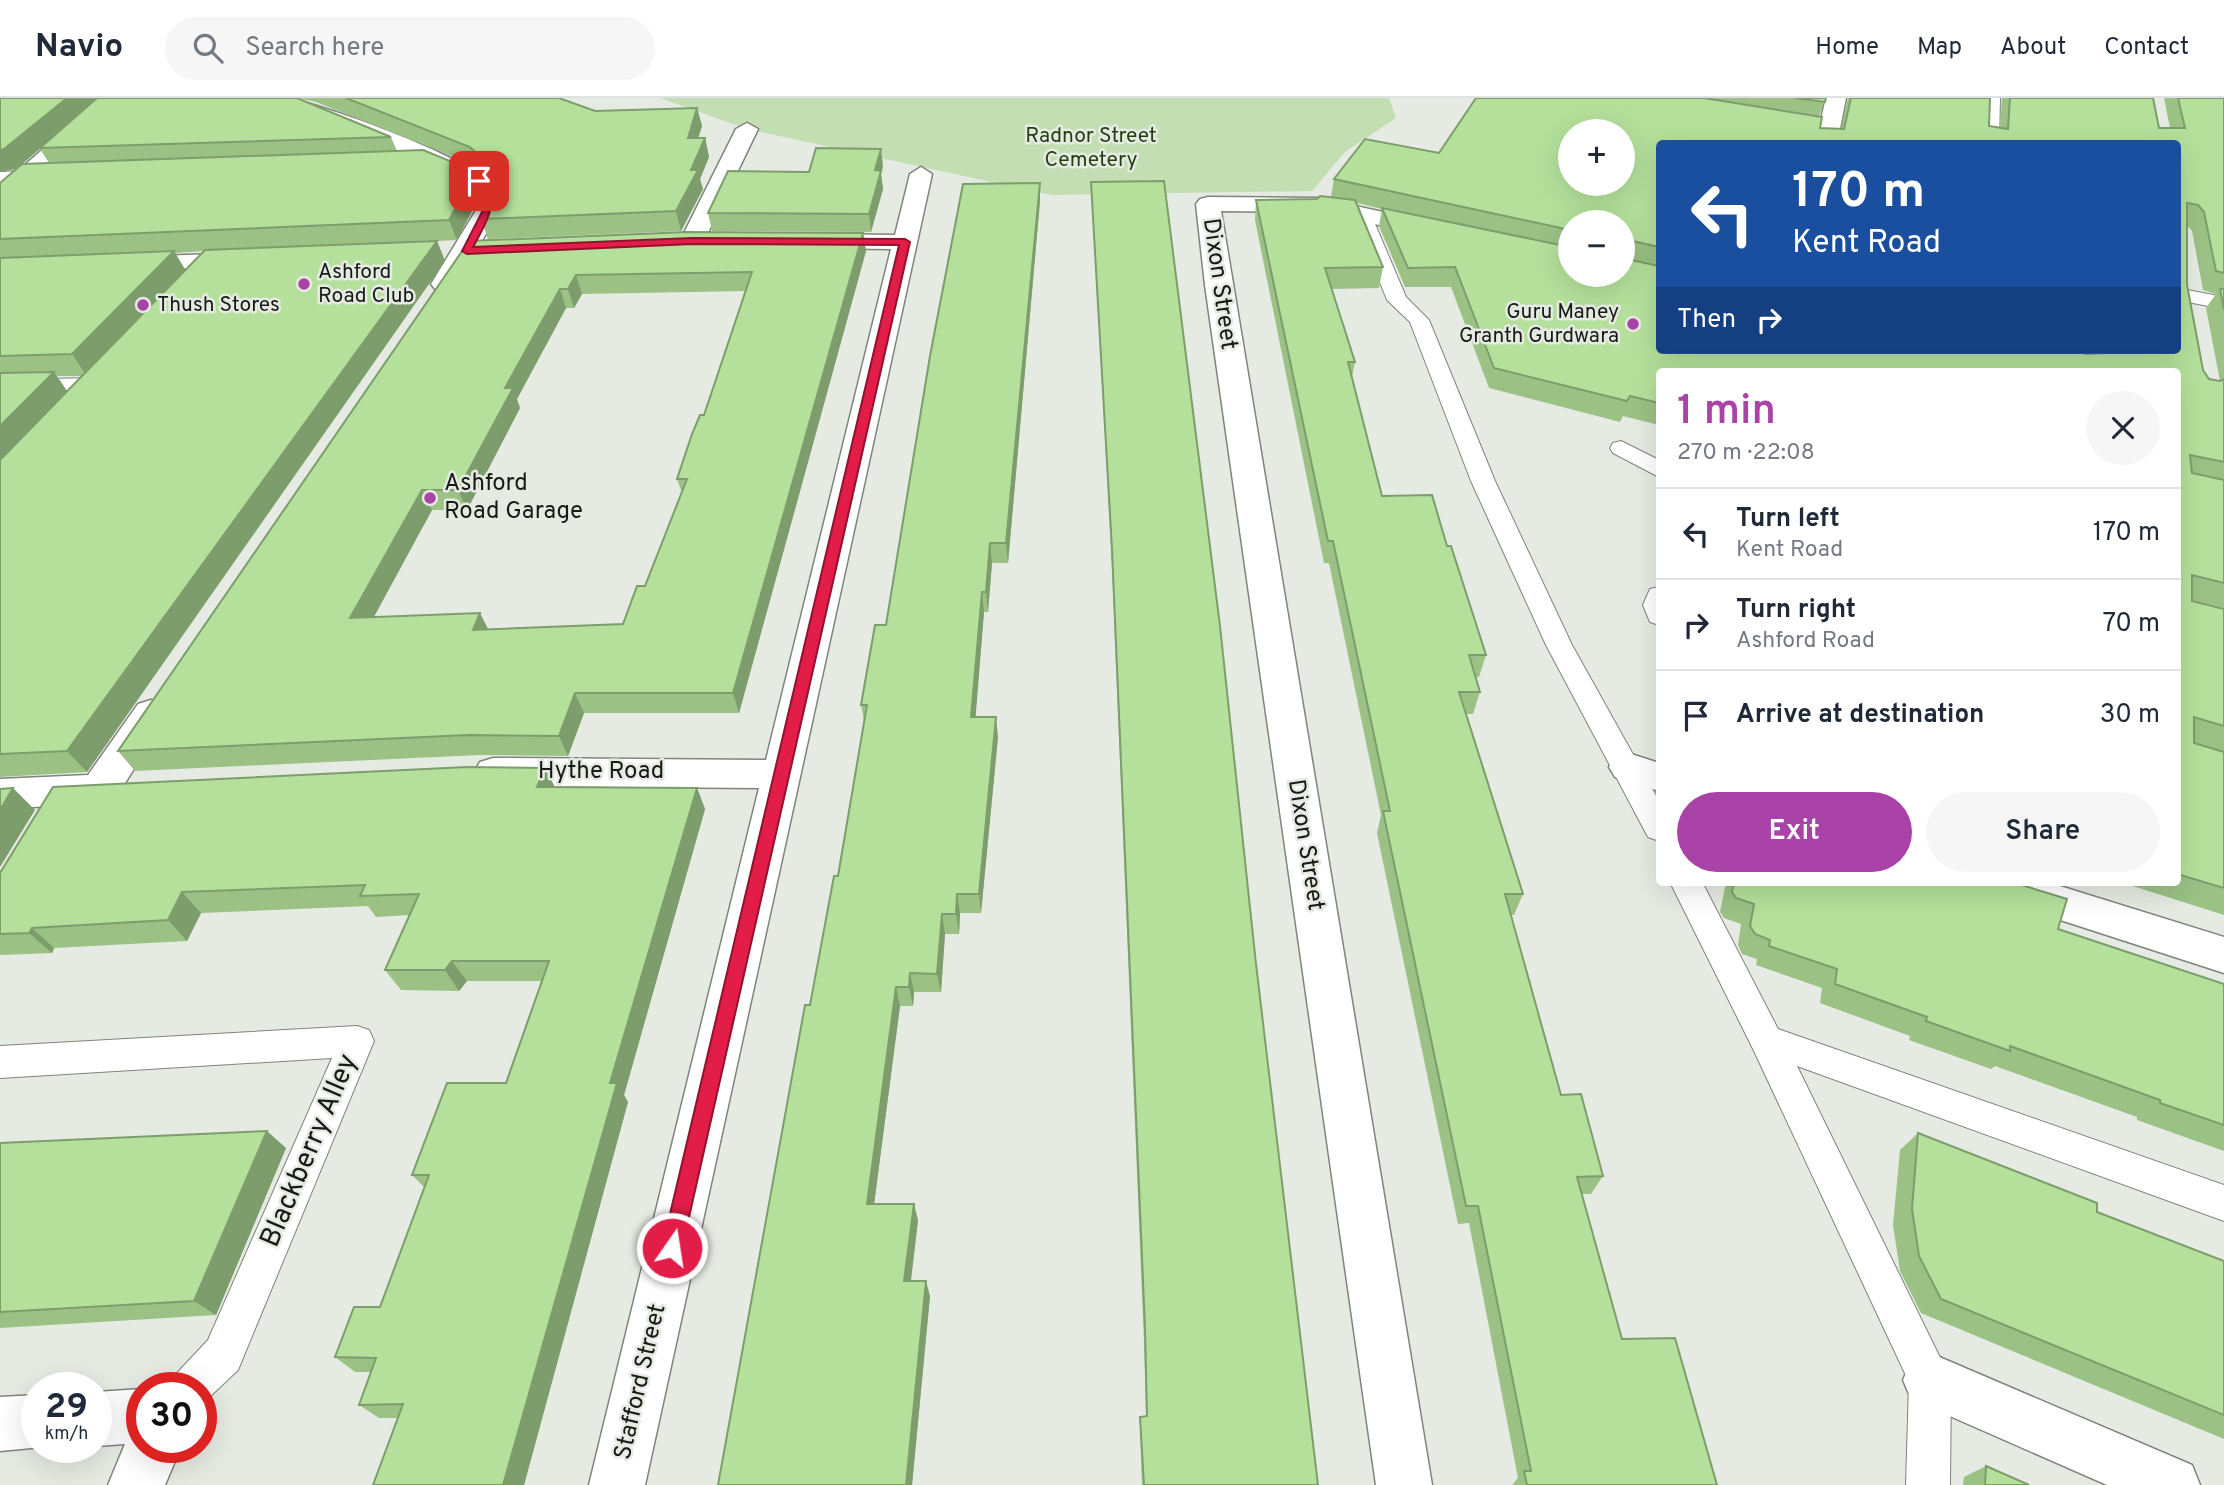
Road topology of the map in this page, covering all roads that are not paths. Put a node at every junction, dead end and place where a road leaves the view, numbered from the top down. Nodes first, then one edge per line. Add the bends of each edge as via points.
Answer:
1 (115, 98) edge
2 (251, 98) edge
3 (1836, 98) edge
4 (1992, 98) edge
5 (747, 130) dead end
6 (1824, 133) edge
7 (1991, 140) edge
8 (440, 162) junction
9 (392, 164) edge
10 (66, 174) edge
11 (921, 174) dead end
12 (26, 176) junction
13 (0, 177) edge
14 (0, 198) edge
15 (1361, 212) junction
16 (1452, 234) edge
17 (717, 241) edge
18 (794, 241) edge
19 (905, 242) junction
20 (264, 259) edge
21 (210, 261) junction
22 (105, 265) edge
23 (192, 280) edge
24 (2184, 287) edge
25 (2224, 303) edge
26 (428, 308) edge
27 (2194, 323) edge
28 (111, 365) edge
29 (93, 384) junction
30 (0, 386) edge
31 (74, 403) edge
32 (1621, 448) dead end
33 (1656, 468) edge
34 (170, 686) edge
35 (1643, 772) edge
36 (452, 773) edge
37 (782, 774) junction
38 (140, 787) edge
39 (82, 790) junction
40 (0, 794) edge
41 (1656, 818) edge
42 (46, 823) edge
43 (1688, 886) edge
44 (2007, 886) edge
45 (2224, 955) edge
46 (1766, 1040) junction
47 (0, 1062) edge
48 (2224, 1203) edge
49 (207, 1372) edge
50 (1930, 1381) junction
51 (21, 1423) edge
52 (0, 1424) edge
53 (146, 1463) edge
54 (136, 1485) edge
55 (617, 1485) edge
56 (1404, 1485) edge
57 (1928, 1485) edge
58 (2172, 1485) edge

1 - 12 street
2 - 8 street via 308,108
3 - 6 street
4 - 7 lane
5 - 17 street via 682,242
8 - 9 lane
8 - 26 street via 467,173 487,190 487,212
10 - 12 lane
11 - 19 street, Stafford Street
12 - 13 lane
12 - 14 street
15 - 16 street
15 - 35 lane via 1397,300 1419,320 1483,481 1559,645
15 - 56 street, Dixon Street via 1305,204 1208,204
18 - 19 street
19 - 37 street, Stafford Street
20 - 21 street
21 - 22 street
21 - 23 lane
24 - 25 lane
24 - 27 street
28 - 29 lane
29 - 30 lane
29 - 31 lane
32 - 33 lane
34 - 39 street
35 - 41 lane
36 - 37 street, Hythe Road
37 - 55 street, Stafford Street
38 - 39 street
39 - 40 street
39 - 42 lane
43 - 46 lane
44 - 45 street
46 - 48 lane
46 - 50 lane
47 - 49 lane, Blackberry Alley via 357,1041 223,1354
50 - 57 lane
50 - 58 street
51 - 52 street
53 - 54 street

